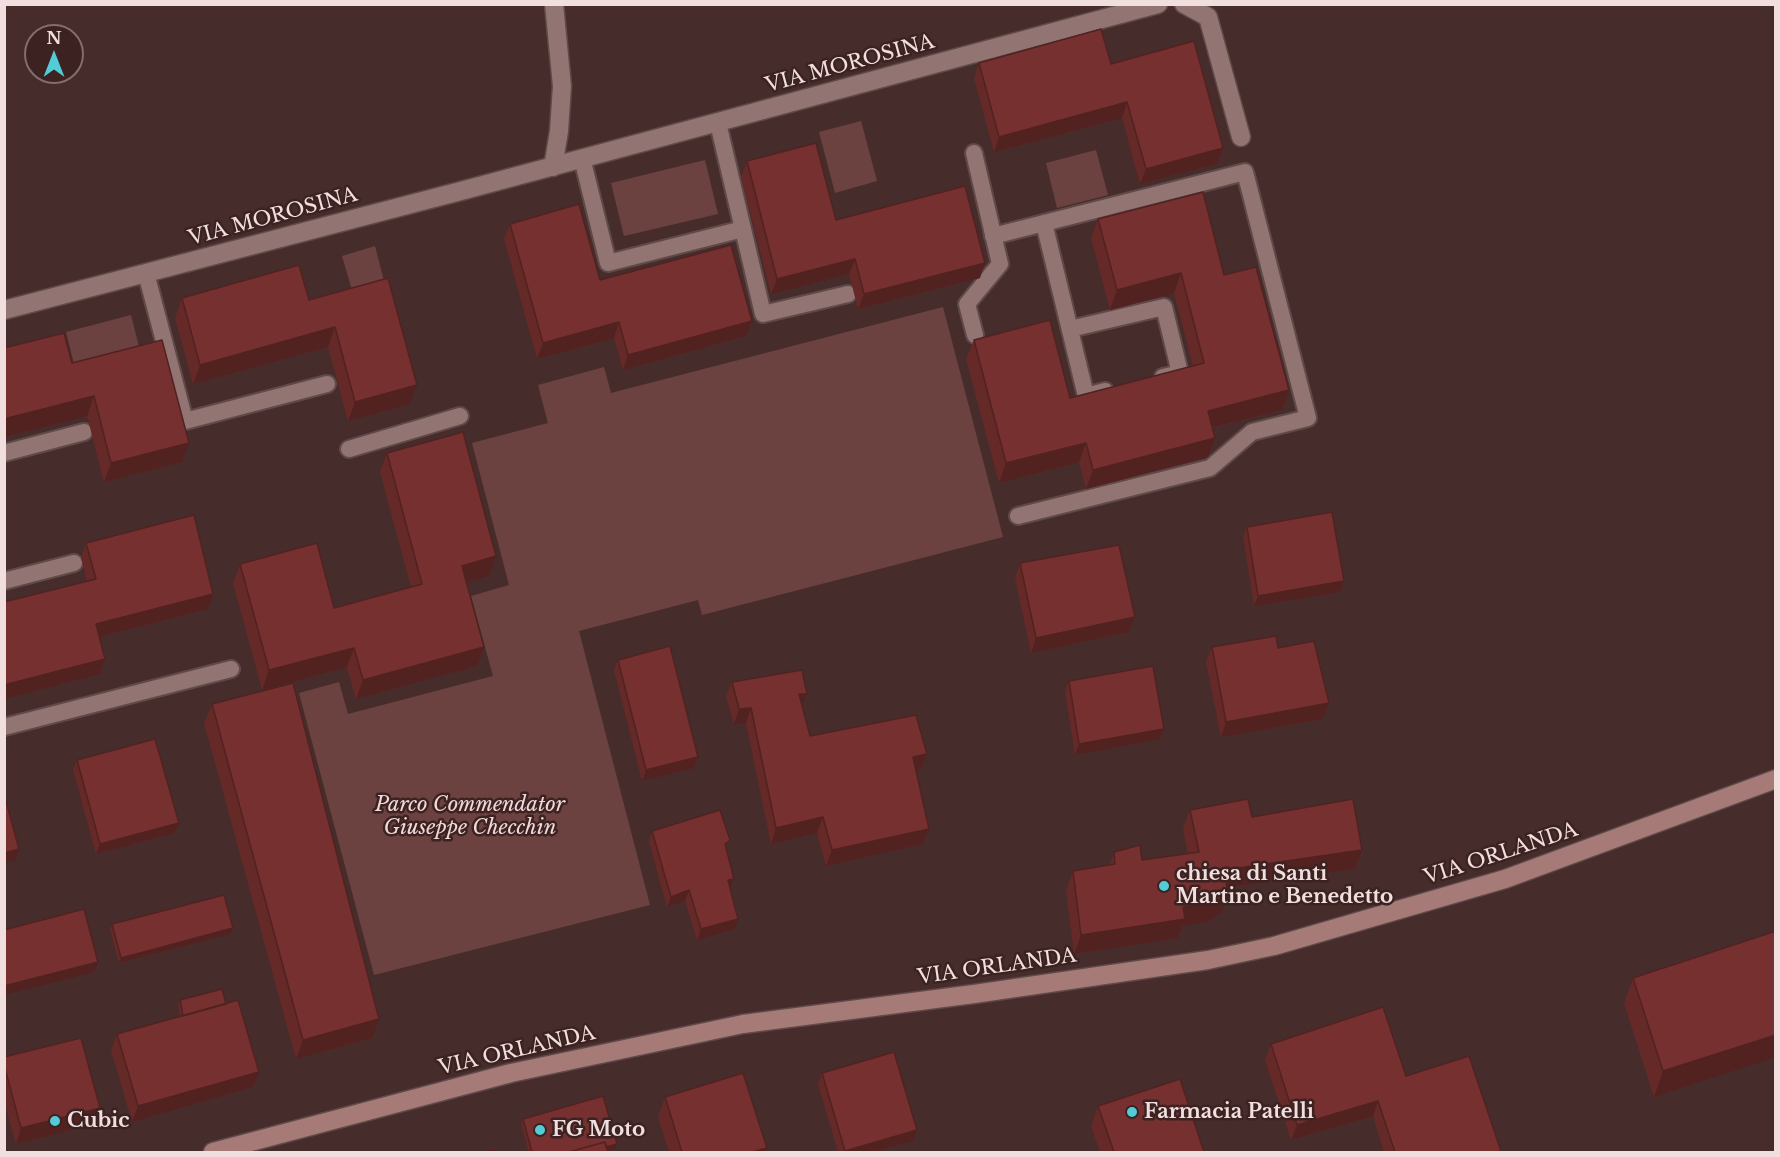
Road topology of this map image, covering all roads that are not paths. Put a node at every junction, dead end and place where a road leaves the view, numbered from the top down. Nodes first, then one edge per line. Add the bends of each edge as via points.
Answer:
1 (554, 4) edge
2 (1158, 4) edge
3 (1184, 4) edge
4 (717, 123) junction
5 (1241, 137) dead end
6 (974, 153) dead end
7 (582, 159) junction
8 (553, 166) junction
9 (1044, 223) junction
10 (743, 229) junction
11 (993, 236) junction
12 (146, 273) junction
13 (848, 294) dead end
14 (4, 310) edge
15 (1070, 329) junction
16 (975, 335) dead end
17 (1149, 380) edge
18 (327, 384) dead end
19 (1117, 388) edge
20 (460, 416) dead end
21 (84, 432) edge
22 (349, 449) dead end
23 (4, 453) edge
24 (1018, 516) dead end
25 (74, 563) dead end
26 (4, 581) edge
27 (231, 669) dead end
28 (4, 727) edge
29 (1776, 779) edge
30 (213, 1152) edge

1 - 8 street via 562,86
2 - 4 street, VIA MOROSINA
3 - 5 street via 1208,17
4 - 7 street, VIA MOROSINA
4 - 10 lane
6 - 11 lane
7 - 8 street, VIA MOROSINA
7 - 10 lane via 608,263
8 - 12 street, VIA MOROSINA
9 - 11 lane
9 - 15 lane
9 - 24 lane via 1245,172 1308,418 1252,432 1210,468
10 - 13 lane via 763,314
11 - 16 lane via 1000,264 967,304
12 - 14 street, VIA MOROSINA
12 - 18 lane via 185,421
15 - 17 lane via 1164,307 1180,373
15 - 19 lane via 1086,396
20 - 22 lane
21 - 23 lane
25 - 26 lane
27 - 28 lane
29 - 30 main road, VIA ORLANDA via 1505,879 1274,946 1208,960 743,1024 511,1072

